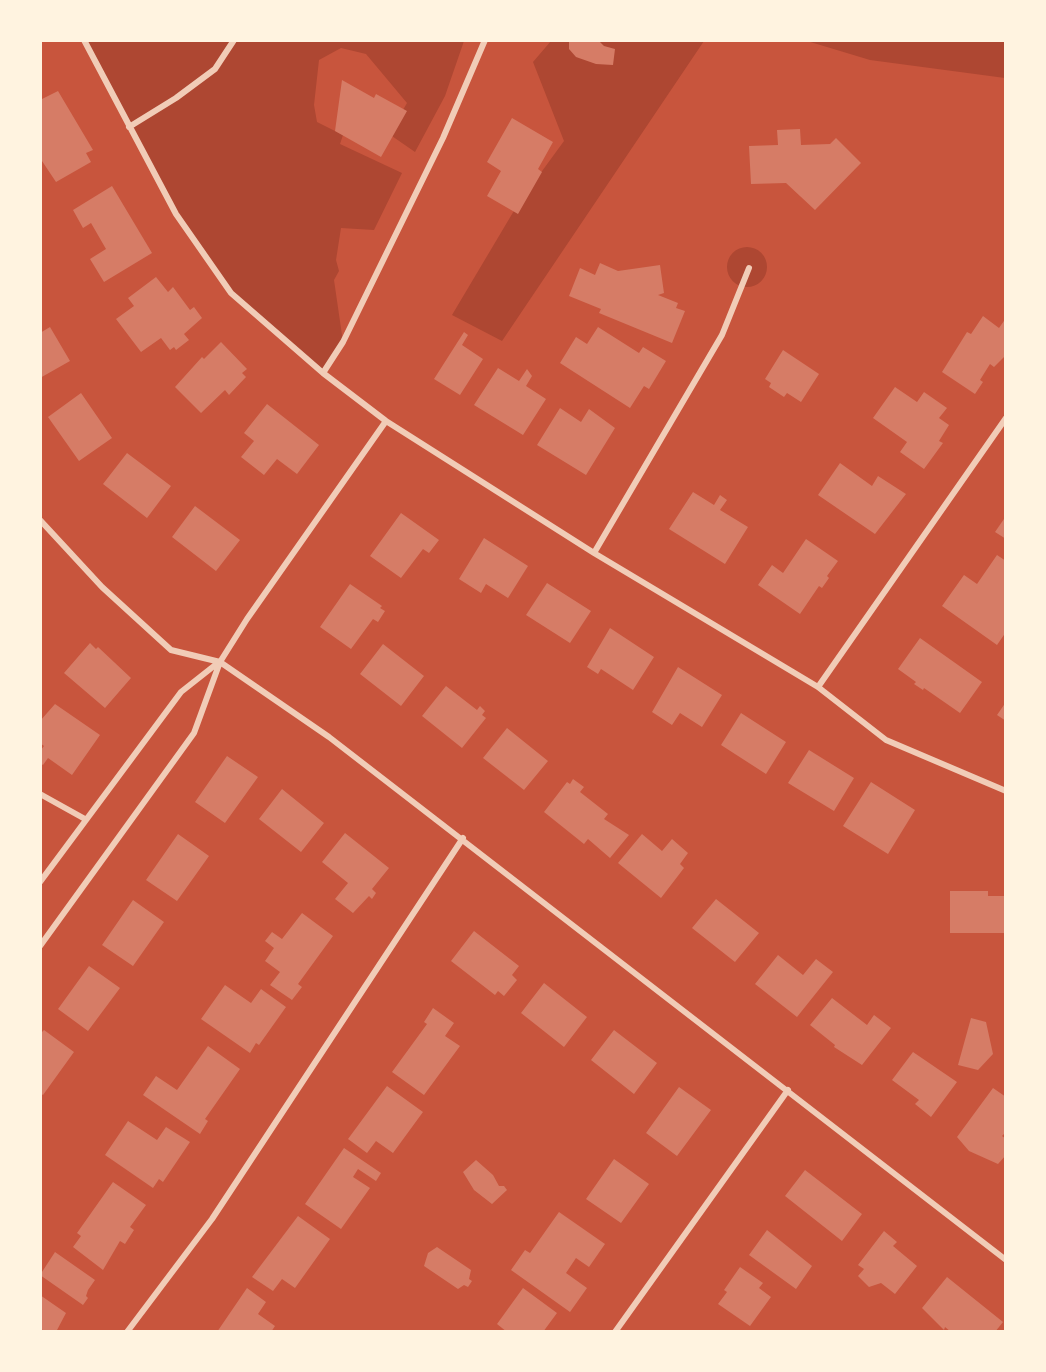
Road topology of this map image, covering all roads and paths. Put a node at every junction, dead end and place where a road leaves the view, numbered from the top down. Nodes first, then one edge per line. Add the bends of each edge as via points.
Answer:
1 (84, 40) edge
2 (234, 40) edge
3 (485, 40) edge
4 (129, 127) junction
5 (748, 268) dead end
6 (323, 373) junction
7 (1005, 418) edge
8 (386, 421) junction
9 (40, 520) edge
10 (594, 553) junction
11 (219, 662) junction
12 (818, 687) junction
13 (1005, 791) edge
14 (40, 794) edge
15 (86, 819) junction
16 (463, 838) junction
17 (40, 882) edge
18 (40, 946) edge
19 (788, 1090) junction
20 (1005, 1260) edge
21 (128, 1332) edge
22 (615, 1332) edge

1 - 4 street
2 - 4 street via 215,69
3 - 6 street via 369,289
4 - 6 street via 176,214 231,293
5 - 10 street via 722,335
6 - 8 street
7 - 12 street
8 - 10 street
8 - 11 street
9 - 11 street via 102,588 171,650
10 - 12 street
11 - 15 street via 181,693
11 - 16 street via 329,737
11 - 18 street via 194,733
12 - 13 street via 886,740
14 - 15 street
15 - 17 street
16 - 19 street
16 - 21 street via 212,1219
19 - 20 street
19 - 22 street

